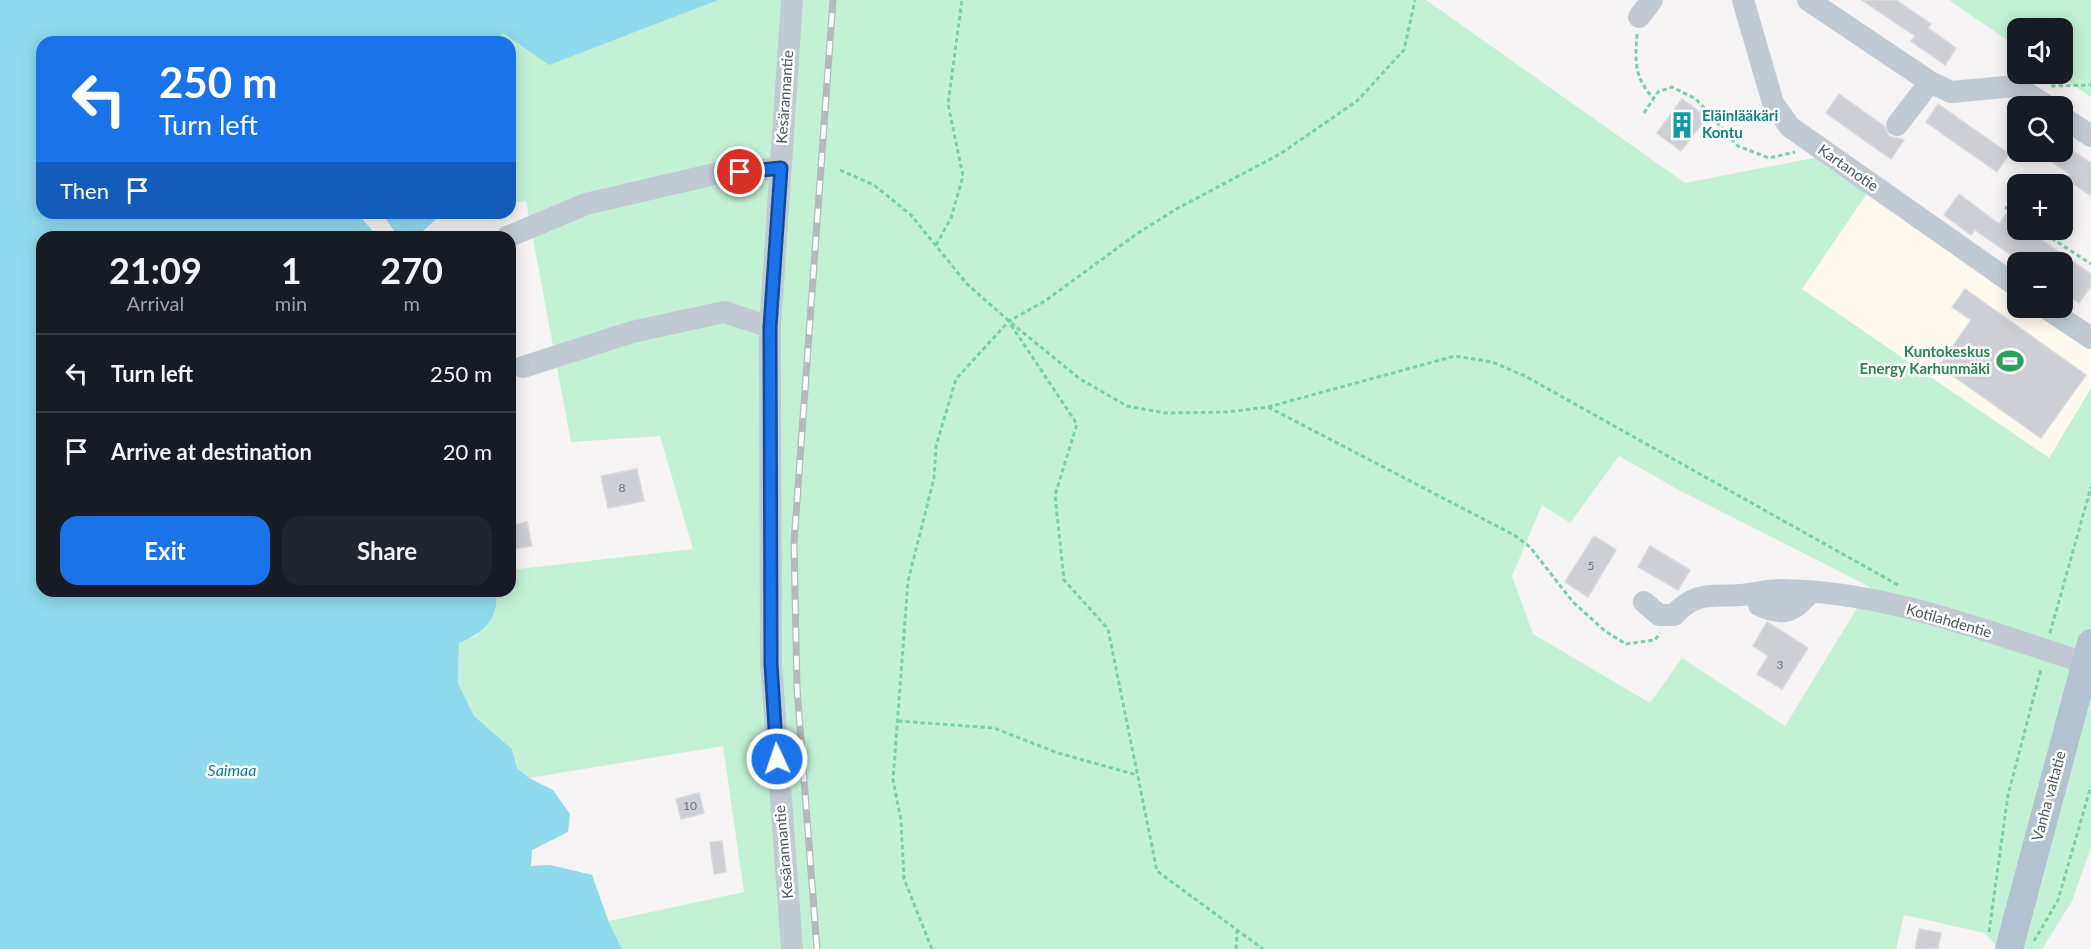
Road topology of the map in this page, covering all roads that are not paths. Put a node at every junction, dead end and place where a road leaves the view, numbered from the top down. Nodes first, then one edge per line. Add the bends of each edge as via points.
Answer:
1 (792, 0) edge
2 (1743, 0) edge
3 (1808, 0) edge
4 (1930, 82) junction
5 (2048, 96) edge
6 (2073, 124) edge
7 (1897, 125) dead end
8 (2091, 136) edge
9 (781, 168) junction
10 (516, 233) edge
11 (2007, 279) edge
12 (2066, 318) edge
13 (770, 327) junction
14 (2088, 329) edge
15 (523, 367) dead end
16 (1644, 602) dead end
17 (2088, 653) edge
18 (1999, 943) edge
19 (792, 949) edge

1 - 9 street, Kesärannantie
2 - 11 street, Kartanotie via 1773,103 1790,126
3 - 4 street
4 - 5 street via 1951,92 2016,86
4 - 7 street
6 - 8 street
9 - 10 street via 719,173 586,204
9 - 13 street, Kesärannantie
12 - 14 street
13 - 15 street via 724,312 632,332
13 - 19 street, Kesärannantie via 771,664
16 - 17 street, Kotilahdentie via 1659,615 1674,615 1686,602 1696,599 1780,590 1856,596 2046,651
17 - 18 main road, Vanha valtatie

